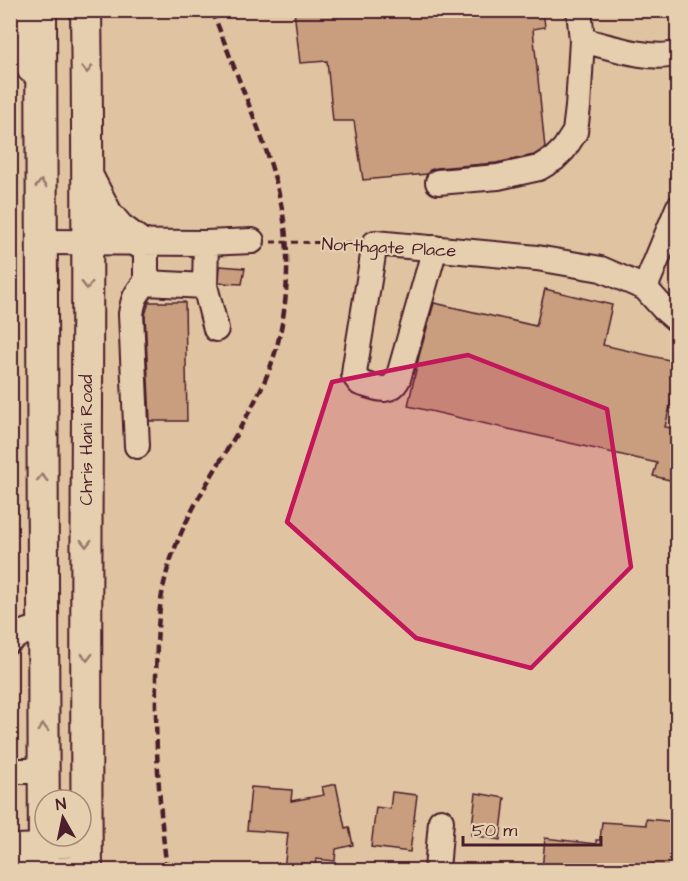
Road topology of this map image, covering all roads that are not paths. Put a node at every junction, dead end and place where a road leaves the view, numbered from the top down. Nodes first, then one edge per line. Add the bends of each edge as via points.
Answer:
1 (18, 10) edge
2 (41, 10) edge
3 (86, 10) edge
4 (579, 10) edge
5 (582, 40) junction
6 (678, 53) edge
7 (42, 102) junction
8 (88, 176) junction
9 (438, 182) dead end
10 (678, 208) edge
11 (252, 241) road end
12 (41, 242) junction
13 (87, 242) junction
14 (142, 242) junction
15 (206, 243) junction
16 (435, 248) junction
17 (146, 283) junction
18 (205, 286) junction
19 (645, 288) junction
20 (678, 321) edge
21 (216, 330) dead end
22 (137, 446) dead end
23 (43, 628) junction
24 (10, 641) edge
25 (10, 771) edge
26 (43, 771) junction
27 (441, 821) dead end
28 (10, 849) edge
29 (87, 861) edge
30 (44, 862) edge
31 (10, 868) edge
32 (437, 870) edge

1 - 7 main road via 19,26
2 - 7 main road
3 -> 8 main road, Chris Hani Road
4 - 5 street
5 - 6 street via 642,55
5 - 9 street via 575,132 554,159 539,168 498,177
12 -> 7 main road
8 - 13 main road, Chris Hani Road
8 - 14 main road via 107,214 119,228
10 - 19 street
11 - 15 street
12 - 13 street
23 -> 12 main road
13 - 14 street
13 -> 29 main road, Chris Hani Road
14 - 15 street
14 - 17 street
15 - 18 street
16 - 16 street, Northgate Place via 375,243 354,375 360,384 386,390 398,379
16 - 19 street, Northgate Place via 601,269
17 - 18 street
17 - 22 street via 134,297 131,314
18 - 21 street
19 - 20 street
23 - 24 street via 26,631
26 -> 23 main road
25 - 26 street
26 - 30 main road
27 - 32 street
28 - 30 street
29 - 30 street
30 - 31 street via 18,870

